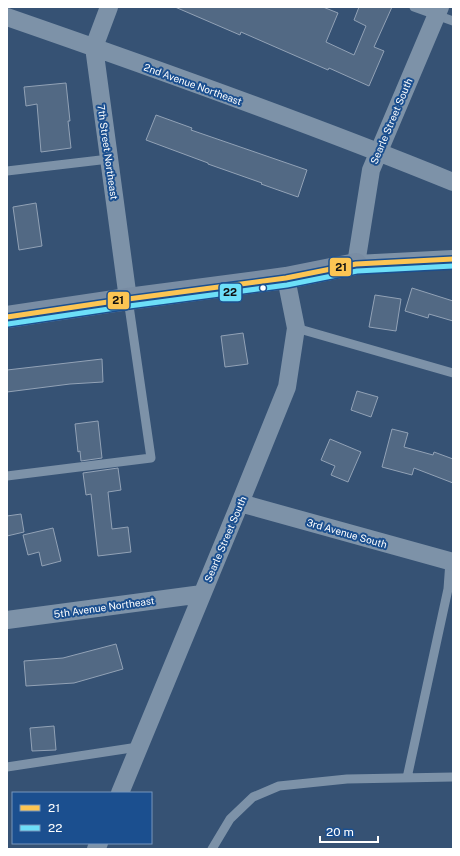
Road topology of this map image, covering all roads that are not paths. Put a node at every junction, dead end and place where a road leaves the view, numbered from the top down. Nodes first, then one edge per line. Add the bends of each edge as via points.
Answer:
1 (109, 7) edge
2 (414, 7) edge
3 (443, 14) edge
4 (7, 17) edge
5 (94, 47) junction
6 (378, 152) junction
7 (109, 159) junction
8 (7, 171) edge
9 (453, 182) edge
10 (453, 259) edge
11 (356, 264) junction
12 (286, 278) junction
13 (128, 299) junction
14 (7, 317) edge
15 (296, 328) junction
16 (453, 374) edge
17 (7, 476) edge
18 (240, 503) junction
19 (452, 562) edge
20 (202, 594) junction
21 (7, 620) edge
22 (138, 747) junction
23 (7, 767) edge
24 (453, 777) edge
25 (407, 778) junction
26 (120, 792) edge
27 (212, 849) edge

1 - 5 street, 7th Street Northeast
2 - 3 lane
3 - 6 street, Searle Street South
4 - 5 street, 2nd Avenue Northeast
5 - 6 street, 2nd Avenue Northeast
5 - 7 street, 7th Street Northeast
6 - 9 street, 2nd Avenue Northeast
6 - 11 street, Searle Street South via 371,170
7 - 8 lane
7 - 13 street, 7th Street Northeast
10 - 11 street
11 - 12 street
12 - 13 street
12 - 15 street, Searle Street South
13 - 14 street
13 - 17 lane via 151,458
15 - 16 lane
15 - 18 street, Searle Street South via 287,386
18 - 19 street, 3rd Avenue South
18 - 20 street, Searle Street South
19 - 25 lane
20 - 21 street, 5th Avenue Northeast
20 - 22 street, Searle Street South
22 - 23 lane
22 - 26 street, Searle Street South
24 - 25 lane
25 - 27 lane via 347,779 279,786 253,797 230,819

